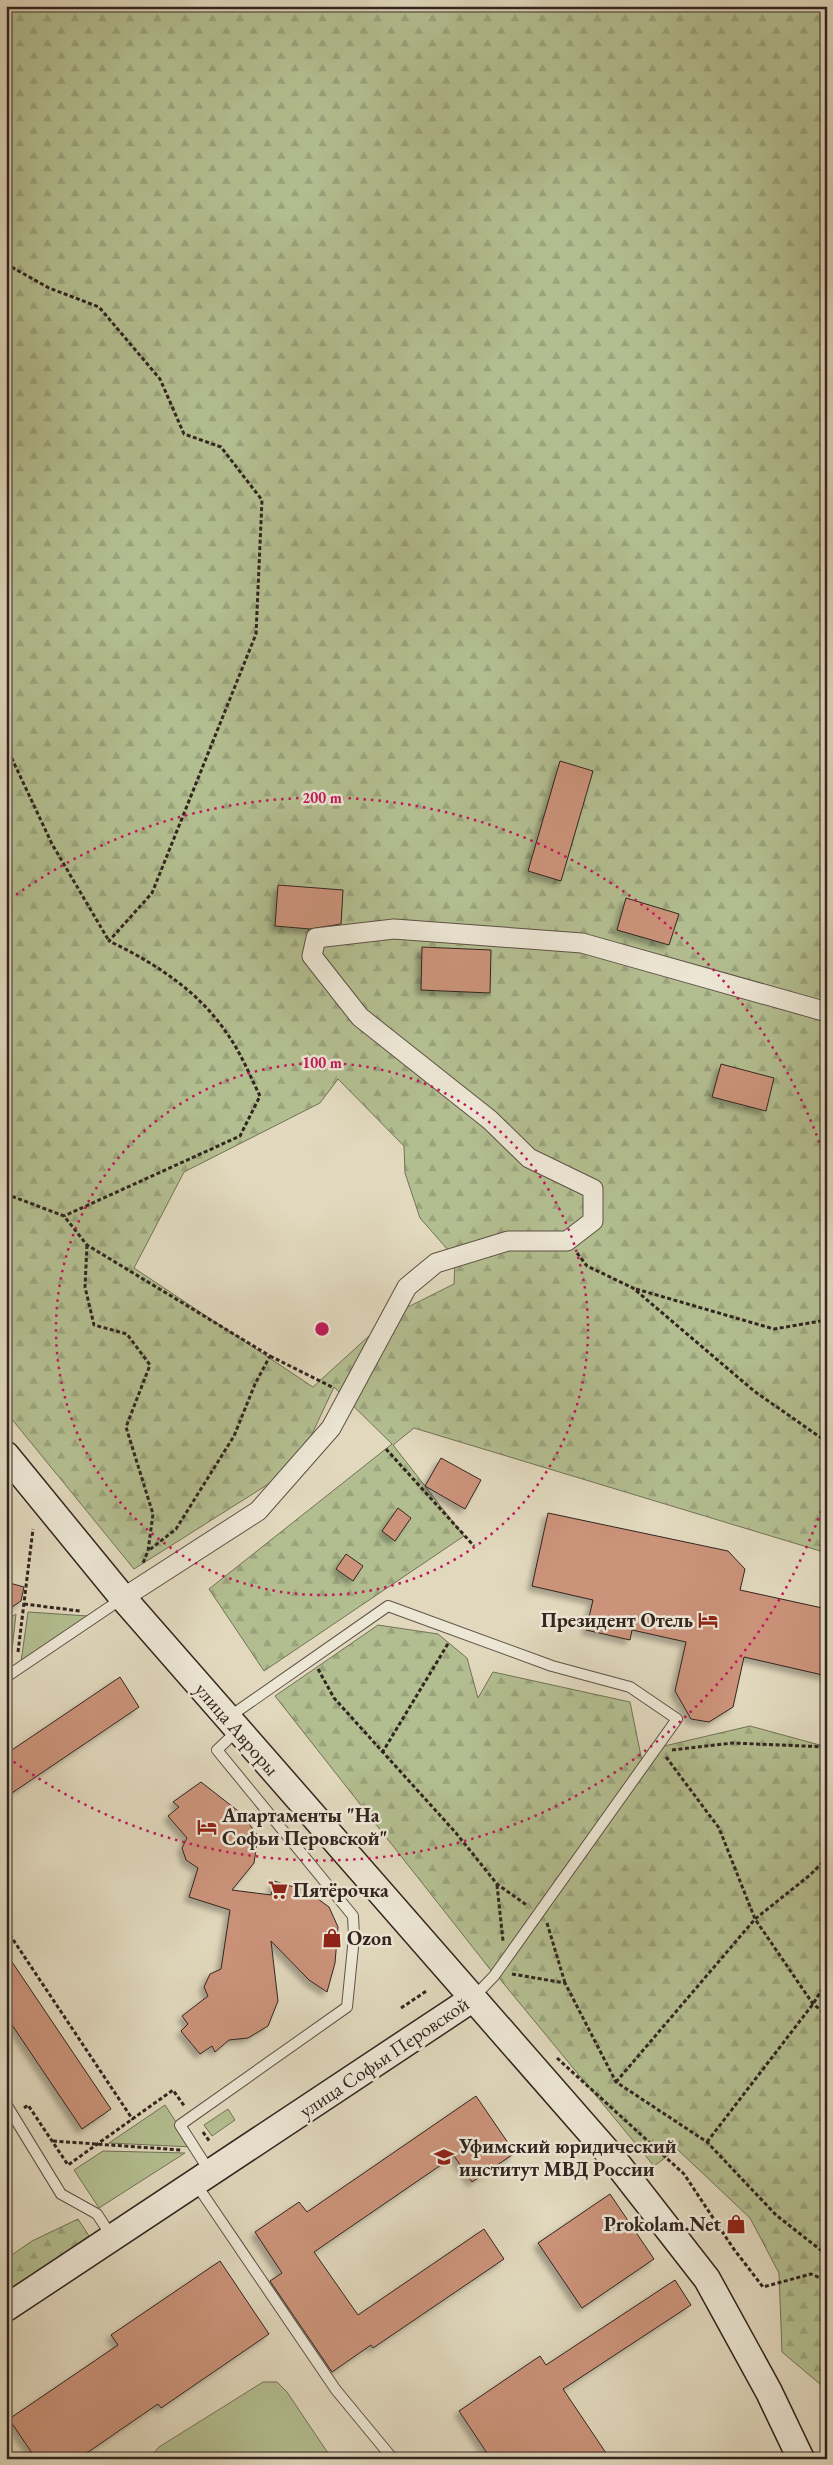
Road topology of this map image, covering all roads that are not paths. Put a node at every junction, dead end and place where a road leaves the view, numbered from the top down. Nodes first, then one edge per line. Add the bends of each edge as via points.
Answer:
1 (827, 1012) edge
2 (8, 1459) edge
3 (123, 1598) junction
4 (6, 1677) edge
5 (233, 1724) junction
6 (472, 1999) junction
7 (6, 2104) edge
8 (203, 2178) junction
9 (113, 2238) junction
10 (6, 2308) edge
11 (393, 2459) edge
12 (801, 2459) edge

1 - 3 street via 582,943 394,929 316,938 312,956 360,1017 490,1120 529,1158 593,1189 593,1221 568,1241 508,1241 436,1263 407,1287 331,1428 258,1511
2 - 3 street, улица Авроры
3 - 4 lane
3 - 5 street, улица Авроры
5 - 6 street, улица Авроры
5 - 6 lane, улица Софьи Перовской via 312,1658 388,1606 552,1666 630,1686 677,1719 509,1964
5 - 8 lane via 217,1750 354,1916 354,1937 347,2007 180,2125 196,2151
6 - 8 street, улица Софьи Перовской
6 - 12 street, улица Авроры via 612,2157 707,2279 769,2392
7 - 9 lane via 61,2194 97,2214
8 - 9 street, улица Софьи Перовской
8 - 11 lane via 336,2390
9 - 10 street, улица Софьи Перовской

